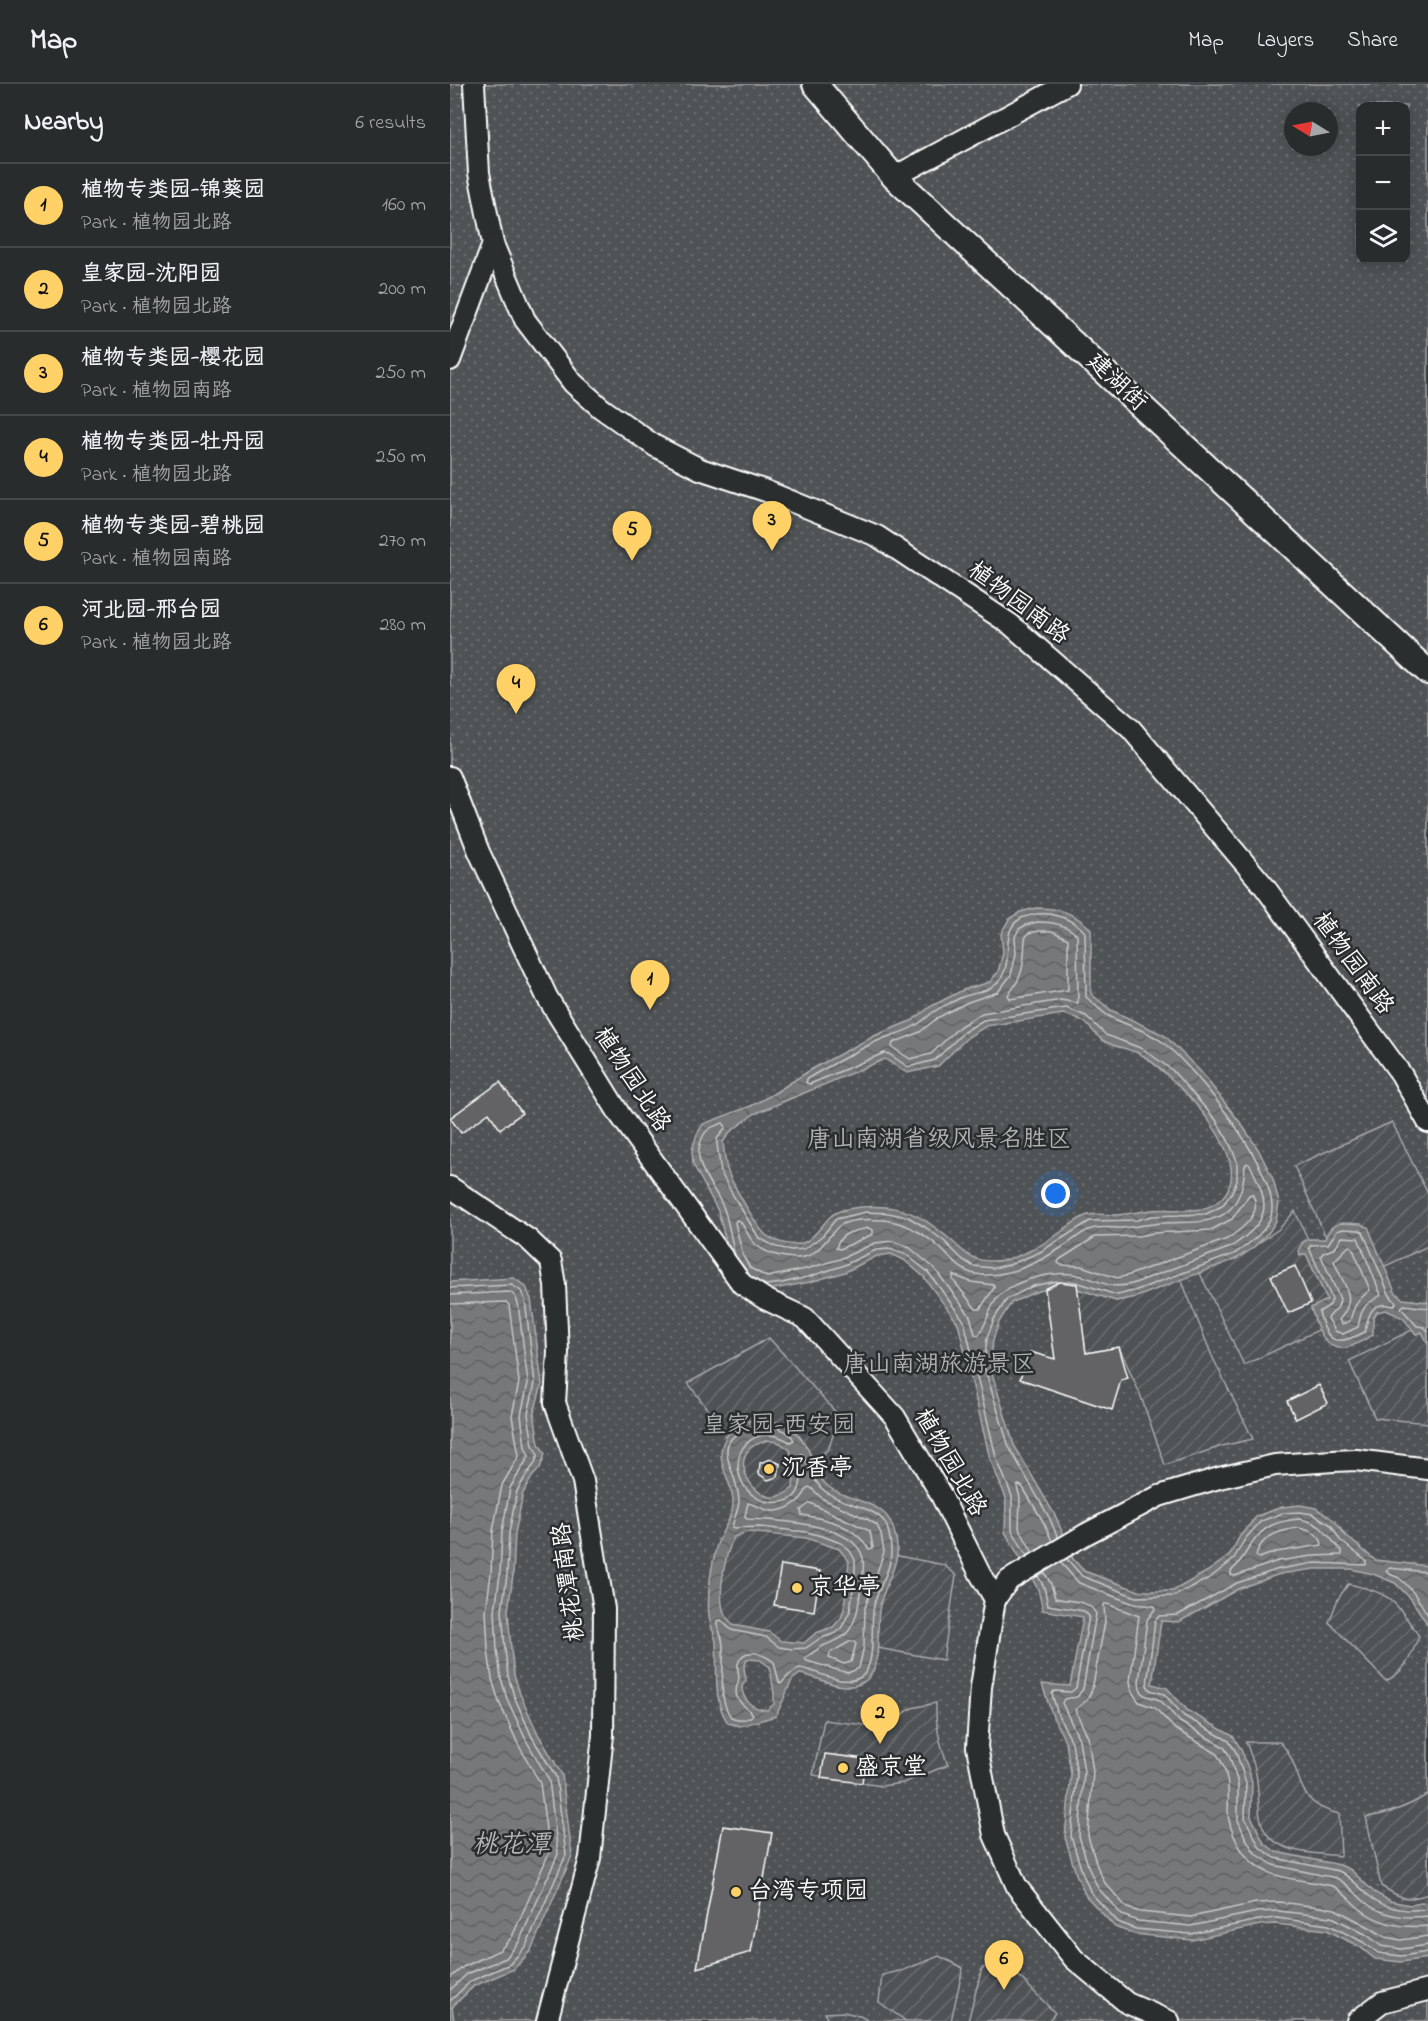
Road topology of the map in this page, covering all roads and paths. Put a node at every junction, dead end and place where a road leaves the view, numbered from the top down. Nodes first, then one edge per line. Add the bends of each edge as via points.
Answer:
1 (474, 84) edge
2 (814, 84) edge
3 (1067, 84) edge
4 (894, 177) junction
5 (493, 244) junction
6 (450, 360) edge
7 (1428, 672) edge
8 (450, 777) edge
9 (1428, 1122) edge
10 (450, 1187) edge
11 (1428, 1469) edge
12 (995, 1599) junction
13 (1428, 1990) edge
14 (547, 2021) edge
15 (1169, 2021) edge
16 (1357, 2021) edge

1 - 5 street, 植物园南路 via 479,173
2 - 4 street, 建湖街
3 - 4 street
4 - 7 street, 建湖街
5 - 6 street
5 - 9 street, 植物园南路 via 525,320 573,382 601,408 655,446 700,470 766,491 877,536 1010,624 1131,729 1264,886 1401,1074
8 - 12 street, 植物园北路 via 478,852 547,997 620,1115 742,1284 805,1318 896,1417
10 - 14 street, 桃花潭南路 via 528,1239 551,1261 558,1352 555,1403 583,1481 604,1609 603,1735 590,1858
11 - 12 street via 1356,1460 1275,1465 1159,1496 1009,1580
12 - 15 street via 981,1687 977,1747 994,1835 1017,1887 1074,1959 1127,2003
13 - 16 street via 1382,2002

